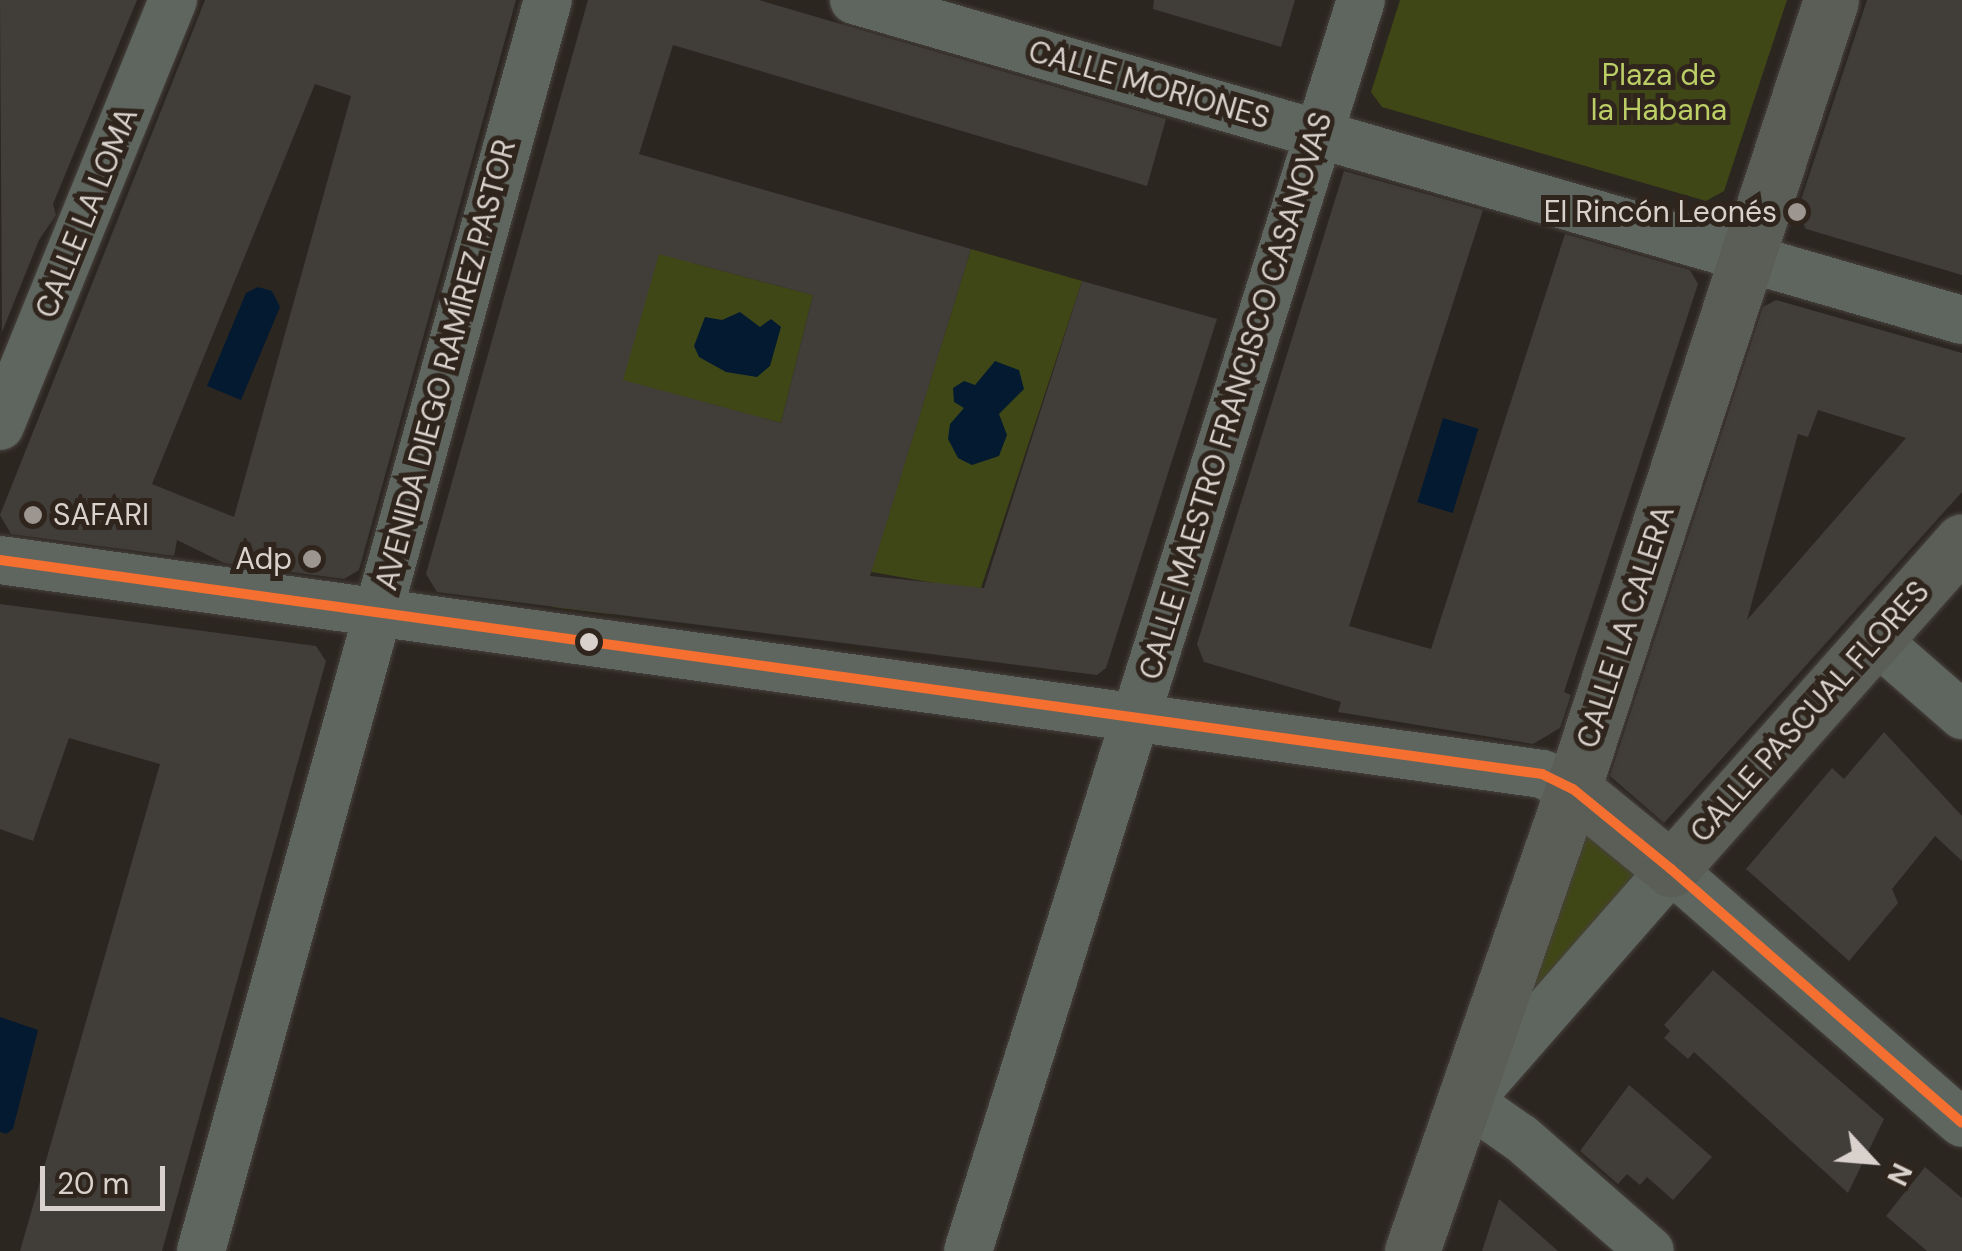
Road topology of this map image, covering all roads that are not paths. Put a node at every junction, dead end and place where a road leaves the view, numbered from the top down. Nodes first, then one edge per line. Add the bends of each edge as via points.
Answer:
1 (174, 0) edge
2 (548, 0) edge
3 (854, 0) edge
4 (1360, 0) edge
5 (1831, 0) edge
6 (1318, 134) junction
7 (1747, 258) junction
8 (1962, 320) edge
9 (0, 426) edge
10 (1962, 541) edge
11 (0, 560) edge
12 (378, 614) junction
13 (1875, 639) junction
14 (1962, 715) edge
15 (1135, 719) junction
16 (1573, 790) junction
17 (1671, 869) junction
18 (1461, 1109) junction
19 (1962, 1123) edge
20 (201, 1251) edge
21 (968, 1251) edge
22 (1412, 1251) edge
23 (1650, 1251) edge

1 - 9 street, CALLE LA LOMA
2 - 12 street, AVENIDA DIEGO RAMÍREZ PASTOR
3 - 6 street, CALLE MORIONES
4 - 6 street, CALLE MAESTRO FRANCISCO CASANOVAS
5 - 7 main road, CALLE LA CALERA
6 - 7 street, CALLE MORIONES
6 - 15 street, CALLE MAESTRO FRANCISCO CASANOVAS
7 - 8 street, CALLE MORIONES
7 - 16 main road, CALLE LA CALERA
10 - 13 main road, CALLE PASCUAL FLORES
11 - 12 street
12 - 15 street
12 - 20 street, AVENIDA DIEGO RAMÍREZ PASTOR
13 - 14 street
13 - 17 main road, CALLE PASCUAL FLORES
15 - 16 street via 1542,774
15 - 21 street, CALLE MAESTRO FRANCISCO CASANOVAS
16 - 17 main road
16 - 18 main road, CALLE LA CALERA
17 - 18 street, CALLE PASCUAL FLORES
17 - 19 street
18 - 22 main road, CALLE LA CALERA
18 - 23 street via 1489,1116 1521,1138

